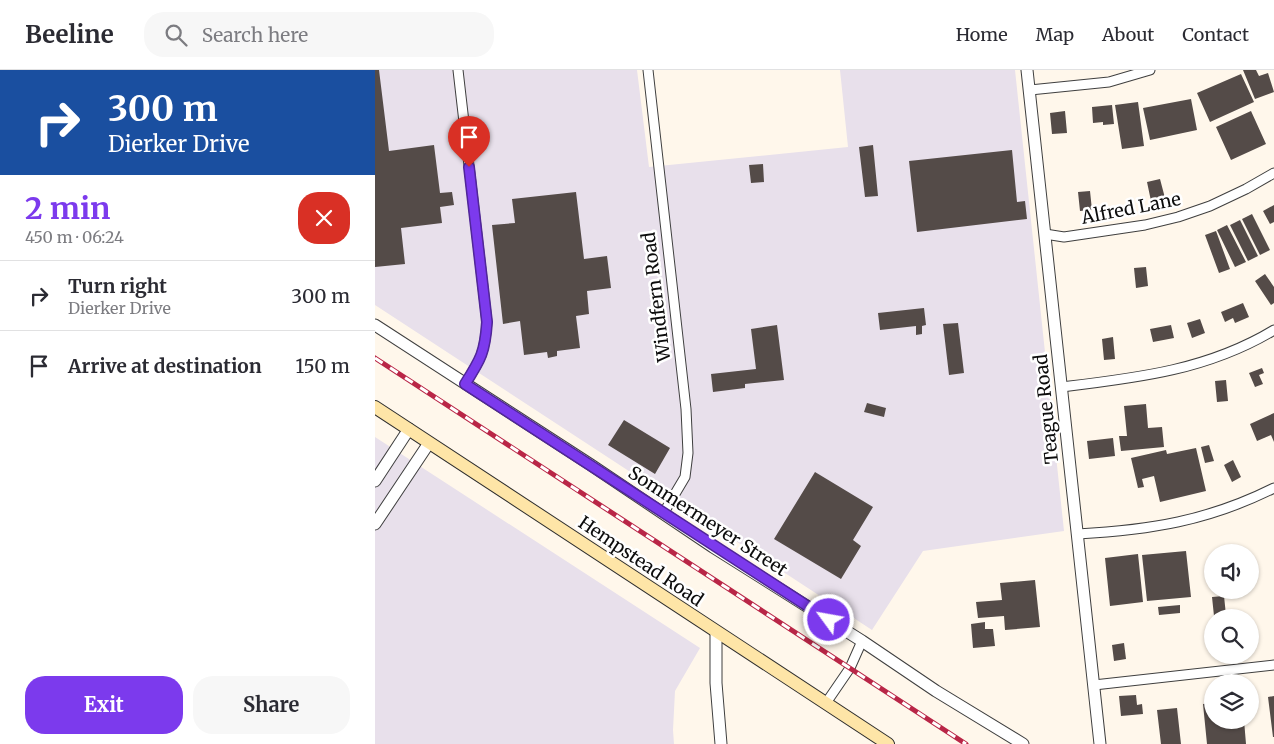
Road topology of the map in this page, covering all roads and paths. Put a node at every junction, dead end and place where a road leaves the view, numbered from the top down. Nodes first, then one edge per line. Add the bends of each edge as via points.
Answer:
1 (458, 70) edge
2 (648, 70) edge
3 (1027, 70) edge
4 (1150, 70) edge
5 (1029, 90) junction
6 (1274, 173) edge
7 (1045, 234) junction
8 (375, 325) edge
9 (1274, 330) edge
10 (465, 384) junction
11 (1062, 388) junction
12 (375, 407) edge
13 (409, 429) junction
14 (429, 442) junction
15 (375, 480) edge
16 (1274, 488) edge
17 (663, 514) junction
18 (375, 524) edge
19 (1078, 534) junction
20 (716, 632) junction
21 (862, 641) junction
22 (1274, 665) edge
23 (1094, 686) junction
24 (826, 703) junction
25 (721, 744) edge
26 (888, 744) edge
27 (1023, 744) edge
28 (1100, 744) edge

1 - 10 street via 487,322 485,346
2 - 17 street, Windfern Road via 687,409 685,477
3 - 5 street, Teague Road
4 - 5 street via 1109,82
5 - 7 street, Teague Road
6 - 7 street, Alfred Lane via 1210,206 1145,226 1064,237
7 - 11 street, Teague Road
8 - 10 street, Sommermeyer Street
9 - 11 street via 1231,352 1179,369
10 - 17 street, Sommermeyer Street
11 - 19 street, Teague Road
12 - 13 main road, Hempstead Road
13 - 14 main road, Hempstead Road
13 - 15 street
14 - 18 street
14 - 20 main road, Hempstead Road
16 - 19 street via 1189,520 1128,531
17 - 21 street, Sommermeyer Street
19 - 23 street, Teague Road
20 - 24 main road, Hempstead Road
20 - 25 street
21 - 24 street via 850,668
21 - 27 street, Sommermeyer Street
22 - 23 street
23 - 28 street, Teague Road
24 - 26 main road, Hempstead Road

